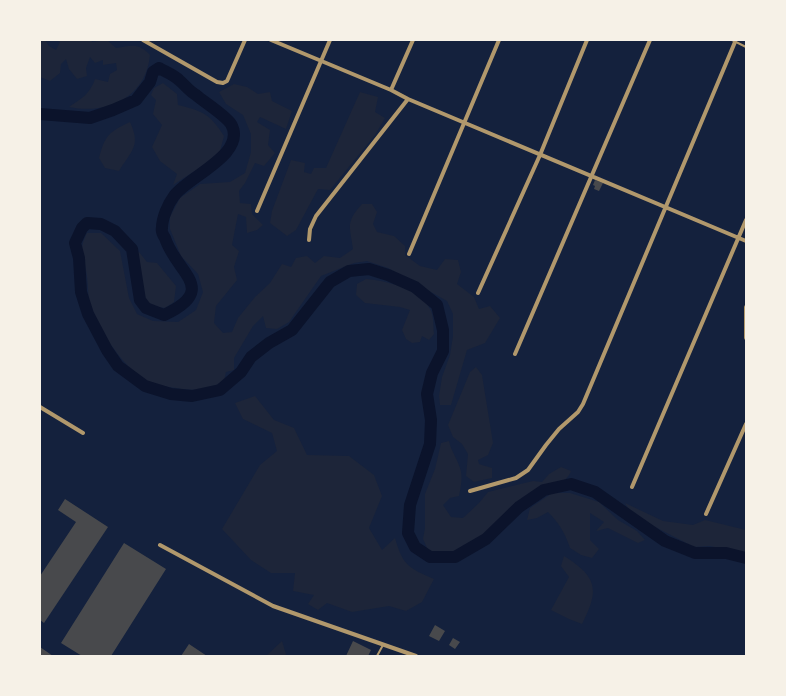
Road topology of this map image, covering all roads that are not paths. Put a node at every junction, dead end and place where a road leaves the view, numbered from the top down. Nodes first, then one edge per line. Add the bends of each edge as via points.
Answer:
1 (143, 40) edge
2 (157, 40) edge
3 (245, 40) edge
4 (271, 40) edge
5 (330, 40) edge
6 (413, 40) edge
7 (499, 40) edge
8 (587, 40) edge
9 (650, 40) edge
10 (733, 41) edge
11 (152, 45) junction
12 (746, 47) edge
13 (321, 62) junction
14 (391, 90) junction
15 (408, 99) junction
16 (465, 123) junction
17 (540, 156) junction
18 (591, 176) junction
19 (665, 207) junction
20 (257, 212) dead end
21 (746, 220) edge
22 (738, 238) junction
23 (309, 240) dead end
24 (746, 241) edge
25 (409, 254) dead end
26 (478, 293) dead end
27 (746, 307) edge
28 (746, 338) edge
29 (515, 354) dead end
30 (40, 407) edge
31 (746, 424) edge
32 (83, 433) dead end
33 (632, 487) dead end
34 (470, 491) dead end
35 (706, 514) dead end
36 (160, 545) dead end
37 (383, 645) junction
38 (377, 656) edge
39 (416, 656) edge

1 - 11 street
2 - 11 street
3 - 11 street via 227,81 223,83
4 - 13 street
5 - 13 street
6 - 14 street
7 - 16 street
8 - 17 street
9 - 18 street
10 - 12 lane
10 - 19 street
13 - 14 street
13 - 20 street
14 - 15 street
15 - 16 street
15 - 23 street via 316,216
16 - 17 street
16 - 25 street
17 - 18 street
17 - 26 street
18 - 19 street
18 - 29 street
19 - 22 street
19 - 34 street via 578,412 555,434 528,470 516,478
21 - 22 street
22 - 24 street
22 - 33 street
27 - 28 street
30 - 32 street
31 - 35 street
36 - 37 street via 274,606
37 - 38 lane
37 - 39 street

